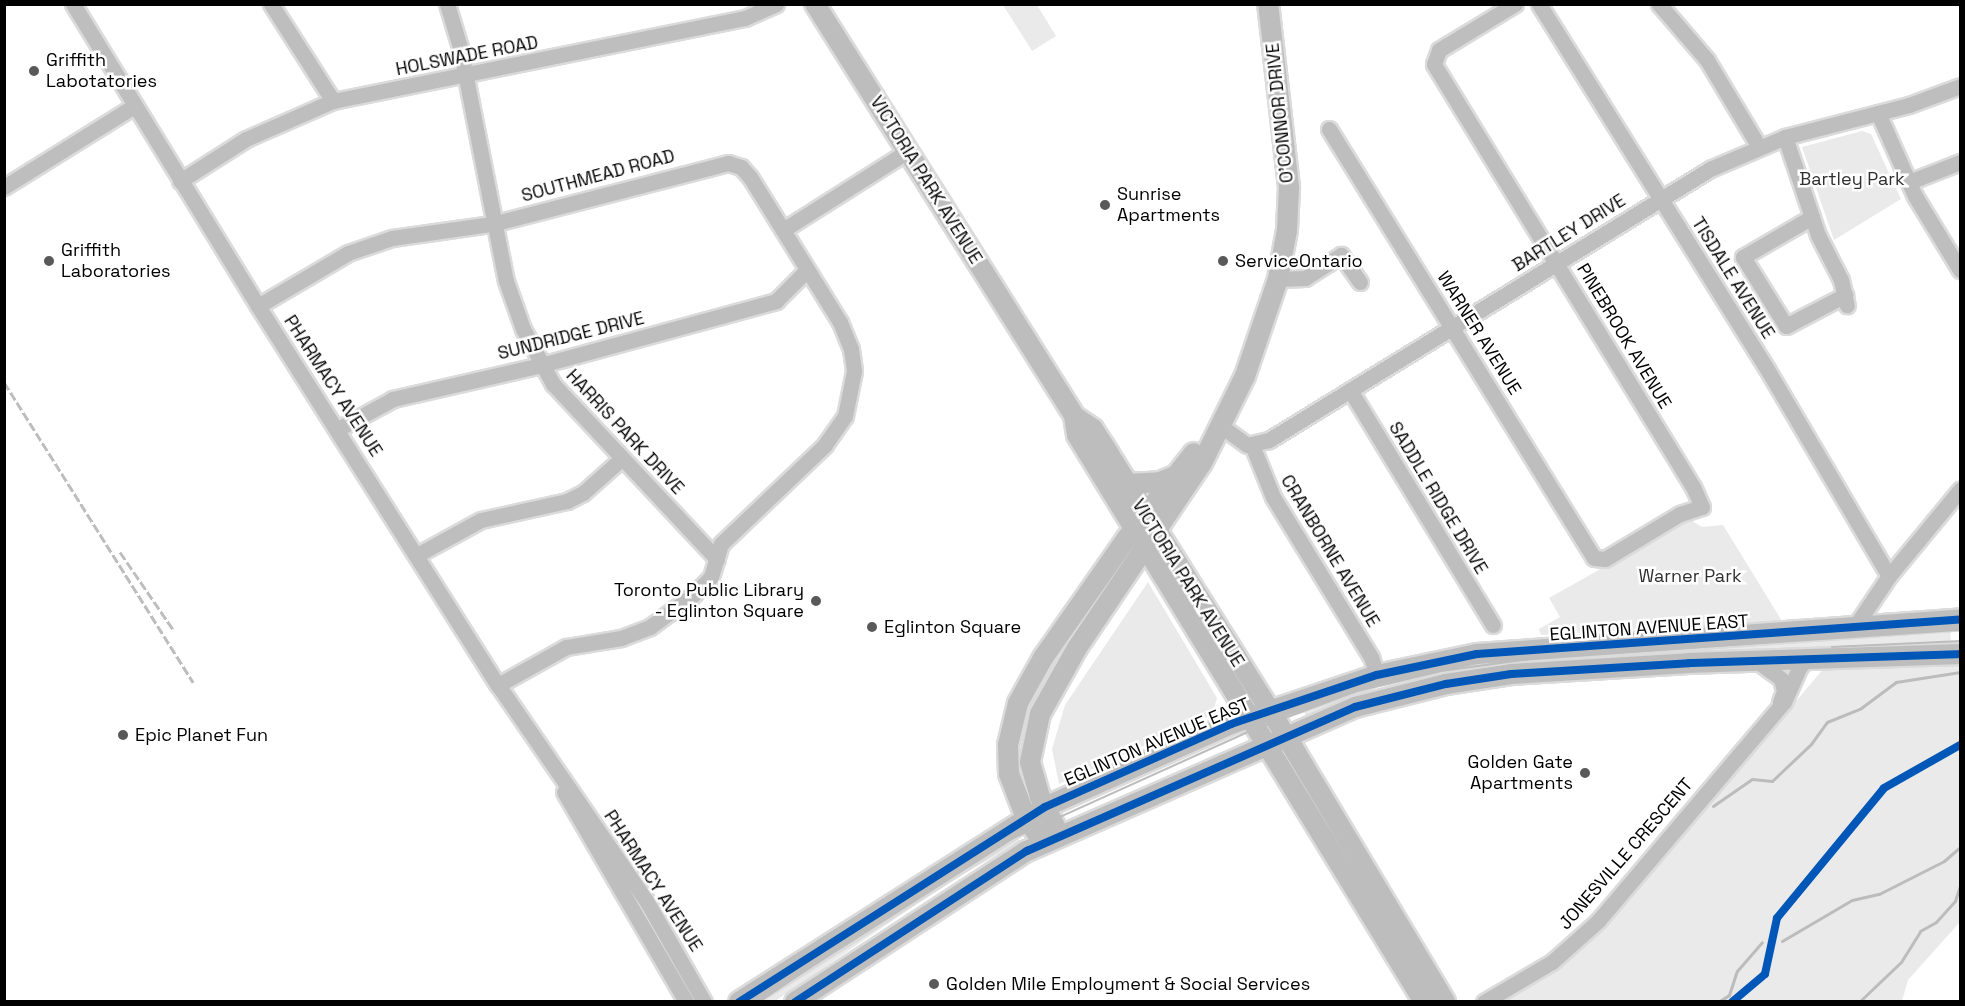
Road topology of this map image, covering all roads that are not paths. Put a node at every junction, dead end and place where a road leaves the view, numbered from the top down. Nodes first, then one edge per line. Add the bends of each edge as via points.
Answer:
1 (73, 4) edge
2 (272, 4) edge
3 (447, 4) edge
4 (776, 4) edge
5 (815, 4) edge
6 (1268, 4) edge
7 (1515, 4) edge
8 (1539, 4) edge
9 (1659, 4) edge
10 (465, 77) junction
11 (1960, 86) edge
12 (333, 102) junction
13 (134, 106) junction
14 (1878, 113) junction
15 (1329, 129) dead end
16 (1785, 137) junction
17 (1759, 147) junction
18 (908, 151) junction
19 (1960, 162) edge
20 (180, 181) junction
21 (1909, 182) junction
22 (4, 187) edge
23 (1660, 200) junction
24 (1812, 217) junction
25 (492, 224) junction
26 (783, 230) junction
27 (1558, 264) junction
28 (807, 270) junction
29 (1960, 270) edge
30 (1278, 279) junction
31 (1360, 282) dead end
32 (258, 306) junction
33 (1453, 327) junction
34 (541, 365) junction
35 (1350, 390) junction
36 (1074, 416) junction
37 (1221, 426) junction
38 (338, 429) junction
39 (1252, 445) junction
40 (620, 459) junction
41 (1179, 474) junction
42 (1127, 484) junction
43 (1960, 490) edge
44 (1118, 502) junction
45 (1140, 521) junction
46 (1151, 539) junction
47 (417, 555) junction
48 (717, 558) junction
49 (1594, 558) joint
50 (1113, 559) junction
51 (1163, 576) junction
52 (1889, 576) junction
53 (1124, 578) junction
54 (1877, 592) junction
55 (1960, 619) edge
56 (1493, 625) dead end
57 (1882, 626) junction
58 (1854, 628) junction
59 (1960, 654) edge
60 (1808, 660) junction
61 (1758, 662) junction
62 (1377, 675) junction
63 (498, 684) junction
64 (1778, 708) junction
65 (1269, 711) junction
66 (1248, 718) junction
67 (1286, 736) junction
68 (1265, 745) junction
69 (564, 786) junction
70 (1045, 807) junction
71 (1026, 818) junction
72 (1052, 840) junction
73 (686, 1002) edge
74 (704, 1002) edge
75 (739, 1002) edge
76 (795, 1002) edge
77 (1424, 1002) edge
78 (1445, 1002) edge
79 (1484, 1002) edge

1 - 13 street, PHARMACY AVENUE
2 - 12 street
3 - 10 street, HARRIS PARK DRIVE
4 - 10 street, HOLSWADE ROAD via 745,18
5 - 18 main road, VICTORIA PARK AVENUE
6 - 30 main road, O'CONNOR DRIVE via 1287,142 1289,187 1287,230
7 - 27 street, PINEBROOK AVENUE via 1439,50 1434,64
8 - 23 street, TISDALE AVENUE
9 - 17 street via 1707,60
10 - 12 street, HOLSWADE ROAD
10 - 25 street, HARRIS PARK DRIVE
11 - 14 street, BARTLEY DRIVE
12 - 20 street, HOLSWADE ROAD via 246,139
13 - 20 street, PHARMACY AVENUE
13 - 22 street
14 - 16 street, BARTLEY DRIVE
14 - 21 street
15 - 33 street, WARNER AVENUE
16 - 17 street, BARTLEY DRIVE
16 - 24 street
17 - 23 street, BARTLEY DRIVE
18 - 26 street
18 - 36 main road, VICTORIA PARK AVENUE
19 - 21 street
20 - 32 street, PHARMACY AVENUE
21 - 29 street
23 - 27 street, BARTLEY DRIVE
23 - 52 street, TISDALE AVENUE via 1767,369
24 - 24 street via 1846,300 1786,326 1743,257
25 - 26 street, SOUTHMEAD ROAD via 728,163 741,167 750,177
25 - 32 street, SOUTHMEAD ROAD via 370,244
25 - 34 street, HARRIS PARK DRIVE via 513,306
26 - 28 street, SOUTHMEAD ROAD
27 - 33 street, BARTLEY DRIVE
27 - 49 street, PINEBROOK AVENUE via 1702,507 1680,513 1605,559
28 - 34 street, SUNDRIDGE DRIVE via 776,301
28 - 48 street, SOUTHMEAD ROAD via 840,322 851,349 854,371 849,406 836,433 721,544
30 - 31 street via 1305,278 1341,255
30 - 37 main road, O'CONNOR DRIVE via 1262,333
32 - 38 street, PHARMACY AVENUE
33 - 35 street, BARTLEY DRIVE
33 - 49 street, WARNER AVENUE
34 - 38 street, SUNDRIDGE DRIVE via 393,399
34 - 40 street, HARRIS PARK DRIVE via 553,384
35 - 39 street, BARTLEY DRIVE via 1269,440
35 - 56 street, SADDLE RIDGE DRIVE
36 - 42 main road, VICTORIA PARK AVENUE via 1093,429
36 - 44 main road, VICTORIA PARK AVENUE via 1077,435
37 - 39 street
37 - 41 main road, O'CONNOR DRIVE
37 - 46 main road, O'CONNOR DRIVE
38 - 47 street, PHARMACY AVENUE
39 - 62 street, CRANBORNE AVENUE via 1273,497 1371,657
40 - 47 street via 583,493 567,501 481,520
40 - 48 street, HARRIS PARK DRIVE
41 - 42 main road via 1160,482
41 - 45 main road, O'CONNOR DRIVE
42 - 45 main road, VICTORIA PARK AVENUE
43 - 52 street
44 - 45 main road, VICTORIA PARK AVENUE
44 - 50 main road via 1120,533
45 - 46 main road, VICTORIA PARK AVENUE
45 - 50 main road
46 - 51 main road, VICTORIA PARK AVENUE
46 - 53 main road
46 - 65 main road, VICTORIA PARK AVENUE
47 - 63 street, PHARMACY AVENUE
48 - 63 street, SOUTHMEAD ROAD via 711,577 650,627 621,638 566,647
50 - 71 main road via 1043,658 1014,716 1008,764
51 - 53 main road via 1140,574
51 - 66 main road, VICTORIA PARK AVENUE
52 - 54 street
53 - 70 main road via 1077,648 1035,726 1030,762
54 - 57 street
54 - 58 street
55 - 57 main road, EGLINTON AVENUE EAST
57 - 58 main road, EGLINTON AVENUE EAST
58 - 62 main road, EGLINTON AVENUE EAST via 1477,654
59 - 60 main road, EGLINTON AVENUE EAST
60 - 61 main road, EGLINTON AVENUE EAST
60 - 64 street, JONESVILLE CRESCENT via 1800,666 1788,697
61 - 64 street via 1775,671 1783,684
61 - 67 main road, EGLINTON AVENUE EAST via 1511,674 1424,689 1355,707
62 - 65 main road, EGLINTON AVENUE EAST
63 - 69 street, PHARMACY AVENUE
64 - 79 street, JONESVILLE CRESCENT via 1598,921 1552,962
65 - 66 main road, EGLINTON AVENUE EAST
65 - 67 main road, VICTORIA PARK AVENUE
66 - 68 main road, VICTORIA PARK AVENUE
66 - 70 main road, EGLINTON AVENUE EAST
67 - 68 main road, EGLINTON AVENUE EAST
67 - 78 main road, VICTORIA PARK AVENUE
68 - 72 main road, EGLINTON AVENUE EAST
68 - 77 main road, VICTORIA PARK AVENUE
69 - 73 street, PHARMACY AVENUE via 564,795
69 - 74 street, PHARMACY AVENUE via 572,790 647,902
70 - 71 main road, EGLINTON AVENUE EAST
70 - 72 main road
71 - 72 main road
71 - 75 main road, EGLINTON AVENUE EAST
72 - 76 main road, EGLINTON AVENUE EAST via 902,930

